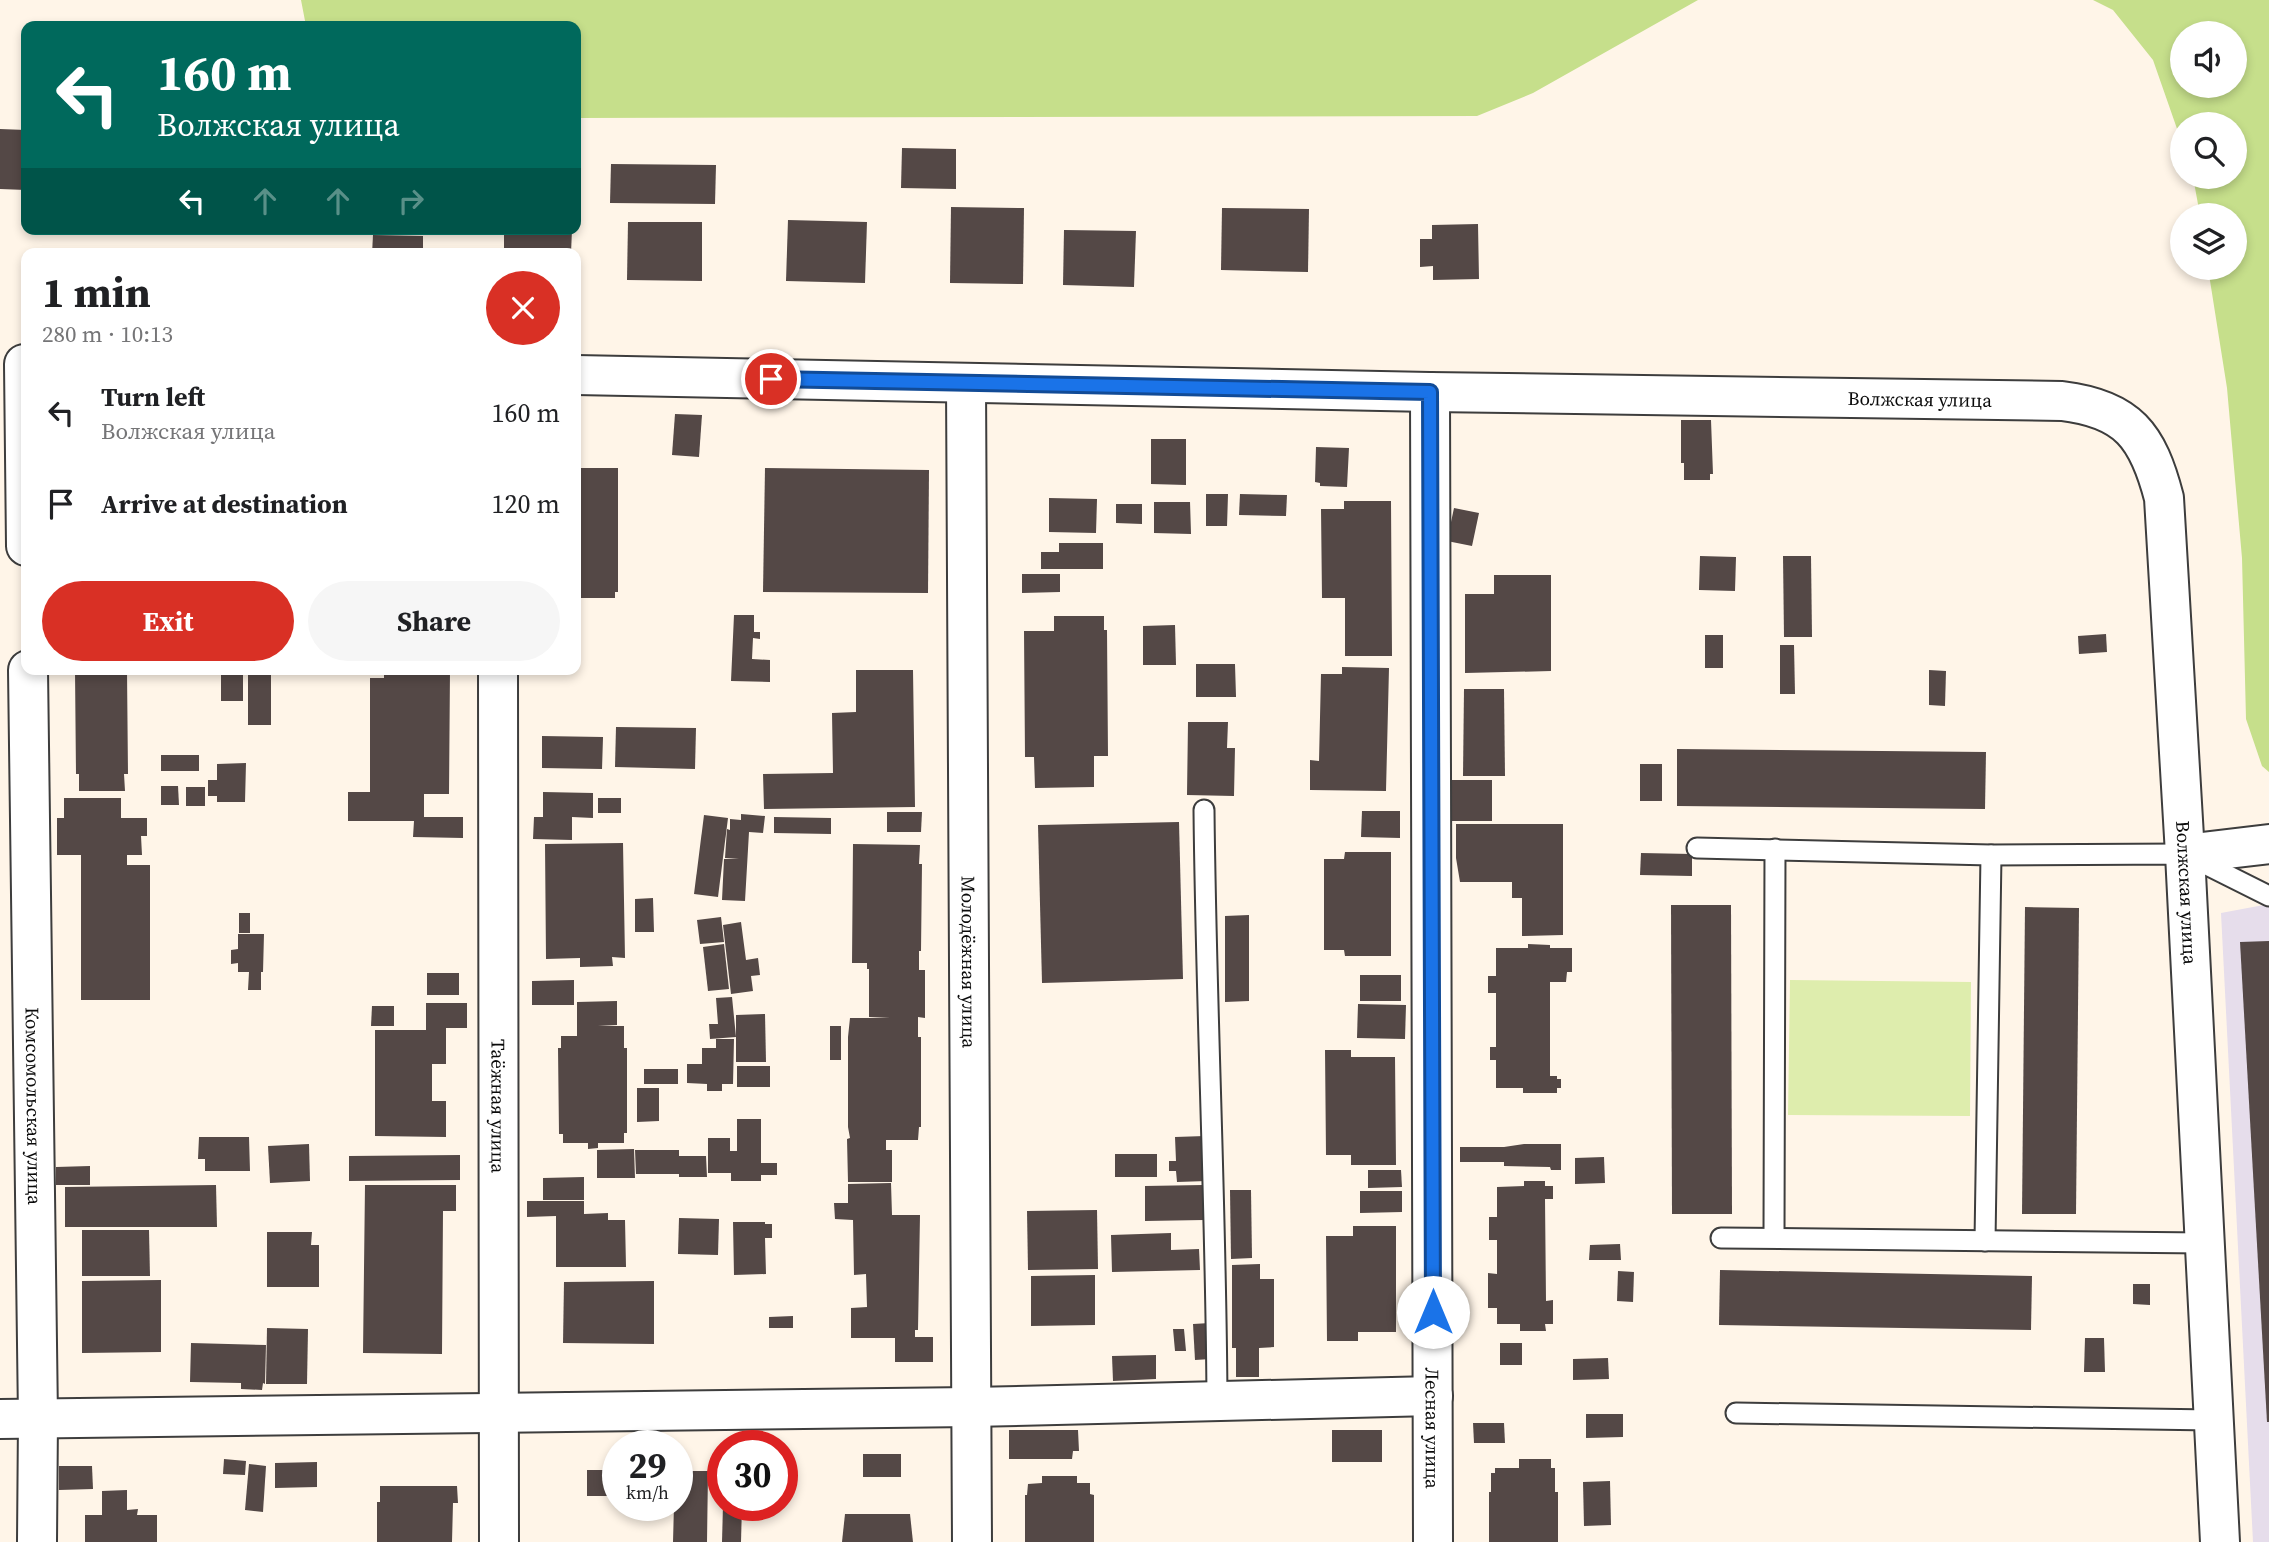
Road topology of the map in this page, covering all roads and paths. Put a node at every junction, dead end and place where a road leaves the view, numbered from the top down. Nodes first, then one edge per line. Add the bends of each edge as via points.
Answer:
1 (17, 364) edge
2 (581, 375) edge
3 (966, 383) junction
4 (1430, 392) junction
5 (21, 445) edge
6 (28, 675) edge
7 (498, 675) edge
8 (1204, 810) dead end
9 (2269, 844) edge
10 (1697, 848) dead end
11 (1775, 849) junction
12 (2185, 854) junction
13 (1991, 855) junction
14 (2269, 896) edge
15 (1774, 1237) junction
16 (1721, 1238) dead end
17 (1985, 1241) junction
18 (2204, 1243) junction
19 (1433, 1396) junction
20 (1217, 1401) junction
21 (971, 1407) junction
22 (1736, 1413) dead end
23 (498, 1414) junction
24 (38, 1418) junction
25 (0, 1419) edge
26 (2212, 1420) junction
27 (37, 1542) edge
28 (499, 1542) edge
29 (972, 1542) edge
30 (1433, 1542) edge
31 (2220, 1542) edge

1 - 5 street
2 - 3 street, Волжская улица
3 - 4 street, Волжская улица
3 - 21 street, Молодёжная улица
4 - 12 street, Волжская улица via 2062,401 2088,404 2113,414 2145,443 2164,498
4 - 19 street, Лесная улица
6 - 24 street, Комсомольская улица
7 - 23 street, Таёжная улица
8 - 20 lane
9 - 12 street
10 - 11 lane
11 - 13 lane
11 - 15 lane
12 - 13 lane
12 - 14 lane
12 - 18 street, Волжская улица
13 - 17 lane
15 - 16 lane
15 - 17 lane
17 - 18 lane
18 - 26 street, Волжская улица
19 - 20 street
19 - 30 street, Лесная улица
20 - 21 street
21 - 23 street
21 - 29 street, Молодёжная улица
22 - 26 lane
23 - 24 street
23 - 28 street, Таёжная улица
24 - 25 street
24 - 27 street, Комсомольская улица
26 - 31 street, Волжская улица

